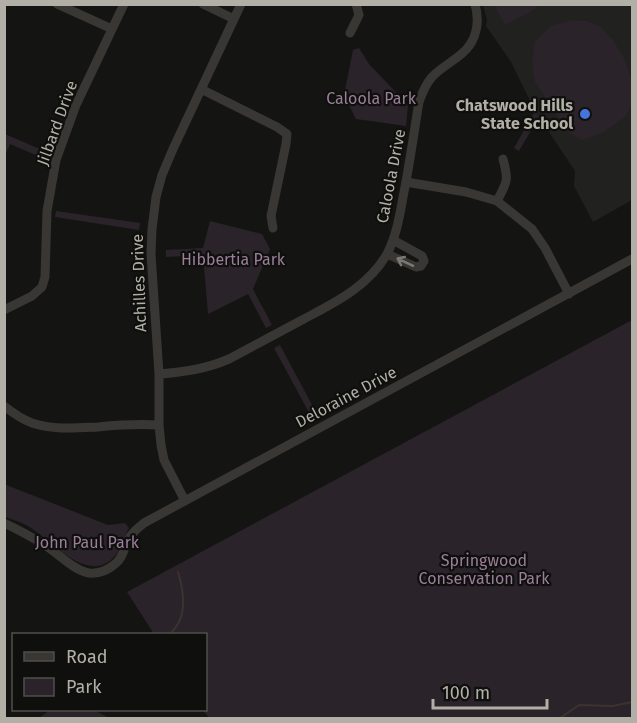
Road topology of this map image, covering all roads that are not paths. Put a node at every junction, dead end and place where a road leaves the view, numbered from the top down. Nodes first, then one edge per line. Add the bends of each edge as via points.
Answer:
1 (57, 4) edge
2 (124, 4) edge
3 (203, 4) edge
4 (241, 4) edge
5 (356, 4) edge
6 (474, 4) edge
7 (234, 19) junction
8 (112, 29) junction
9 (350, 33) dead end
10 (201, 89) junction
11 (503, 159) dead end
12 (406, 182) junction
13 (496, 201) junction
14 (273, 228) dead end
15 (393, 240) junction
16 (387, 254) junction
17 (633, 259) edge
18 (569, 294) junction
19 (4, 310) edge
20 (159, 374) junction
21 (4, 406) edge
22 (159, 425) junction
23 (185, 501) junction
24 (4, 524) edge

1 - 8 street
2 - 8 street, Jilbard Drive
3 - 7 street
4 - 7 street, Achilles Drive
5 - 9 street via 359,15
6 - 12 street, Caloola Drive via 478,21 469,46 431,78 419,102
7 - 10 street, Achilles Drive
8 - 19 street, Jilbard Drive via 76,105 56,160 47,211 42,287
10 - 14 street via 287,134 271,216
10 - 20 street, Achilles Drive via 156,197 151,254
11 - 13 street via 507,183
12 - 13 street
12 - 15 street, Caloola Drive
13 - 18 street via 531,229
15 - 16 street, Caloola Drive
15 -> 16 street via 422,256 424,261 416,267
16 - 20 street, Caloola Drive via 358,288 229,359 197,370
17 - 18 street, Deloraine Drive
18 - 23 street, Deloraine Drive
20 - 22 street, Achilles Drive
21 - 22 street via 17,416 47,427
22 - 23 street, Achilles Drive via 164,460
23 - 24 street, Deloraine Drive via 134,531 120,560 100,572 89,573 76,567 23,531

